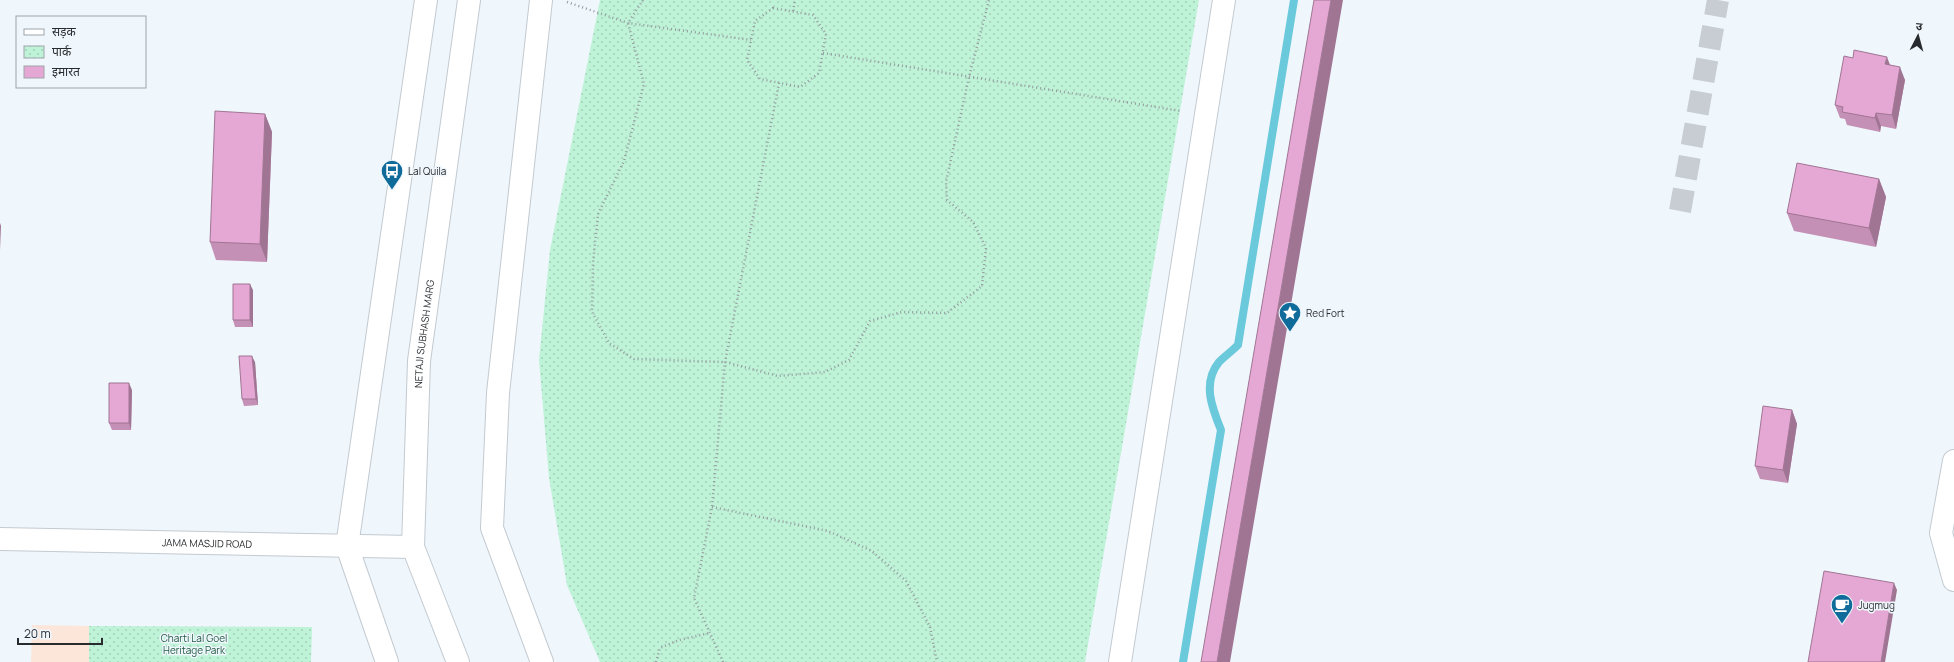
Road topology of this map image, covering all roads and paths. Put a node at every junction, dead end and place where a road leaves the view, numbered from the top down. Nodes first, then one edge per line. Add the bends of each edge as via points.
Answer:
1 (426, 0) edge
2 (469, 0) edge
3 (541, 0) edge
4 (561, 0) edge
5 (643, 0) edge
6 (795, 0) edge
7 (989, 0) edge
8 (1224, 0) edge
9 (793, 11) junction
10 (628, 22) junction
11 (751, 40) junction
12 (822, 53) junction
13 (969, 77) junction
14 (779, 82) junction
15 (1206, 115) junction
16 (725, 362) junction
17 (1954, 461) edge
18 (712, 507) junction
19 (0, 539) edge
20 (347, 546) junction
21 (413, 548) junction
22 (1954, 580) edge
23 (710, 633) junction
24 (387, 662) edge
25 (458, 662) edge
26 (542, 662) edge
27 (656, 662) edge
28 (723, 662) edge
29 (937, 662) edge
30 (1120, 662) edge

1 - 20 street
2 - 21 street, NETAJI SUBHASH MARG via 419,361
3 - 26 street via 498,393 492,528
4 - 10 path
5 - 10 path
6 - 9 path
7 - 13 path
8 - 15 street
9 - 11 path via 774,8 767,12 755,21
9 - 12 path via 813,15 826,34
10 - 11 path
10 - 16 path via 644,84 624,161 598,214 592,312 609,343 634,359
11 - 14 path via 747,60 760,79
12 - 13 path
12 - 14 path via 819,73 800,86
13 - 15 path
13 - 16 path via 946,182 947,200 973,222 986,248 982,286 947,313 902,312 870,321 849,360 825,372 778,376
14 - 16 path
15 - 30 street
16 - 18 path
17 - 22 street via 1941,533
18 - 23 path via 694,598
18 - 29 path via 828,530 872,551 906,581 930,627
19 - 20 street, JAMA MASJID ROAD
20 - 21 street, JAMA MASJID ROAD
20 - 24 street
21 - 25 street, NETAJI SUBHASH MARG
23 - 27 path via 679,640 660,648
23 - 28 path

